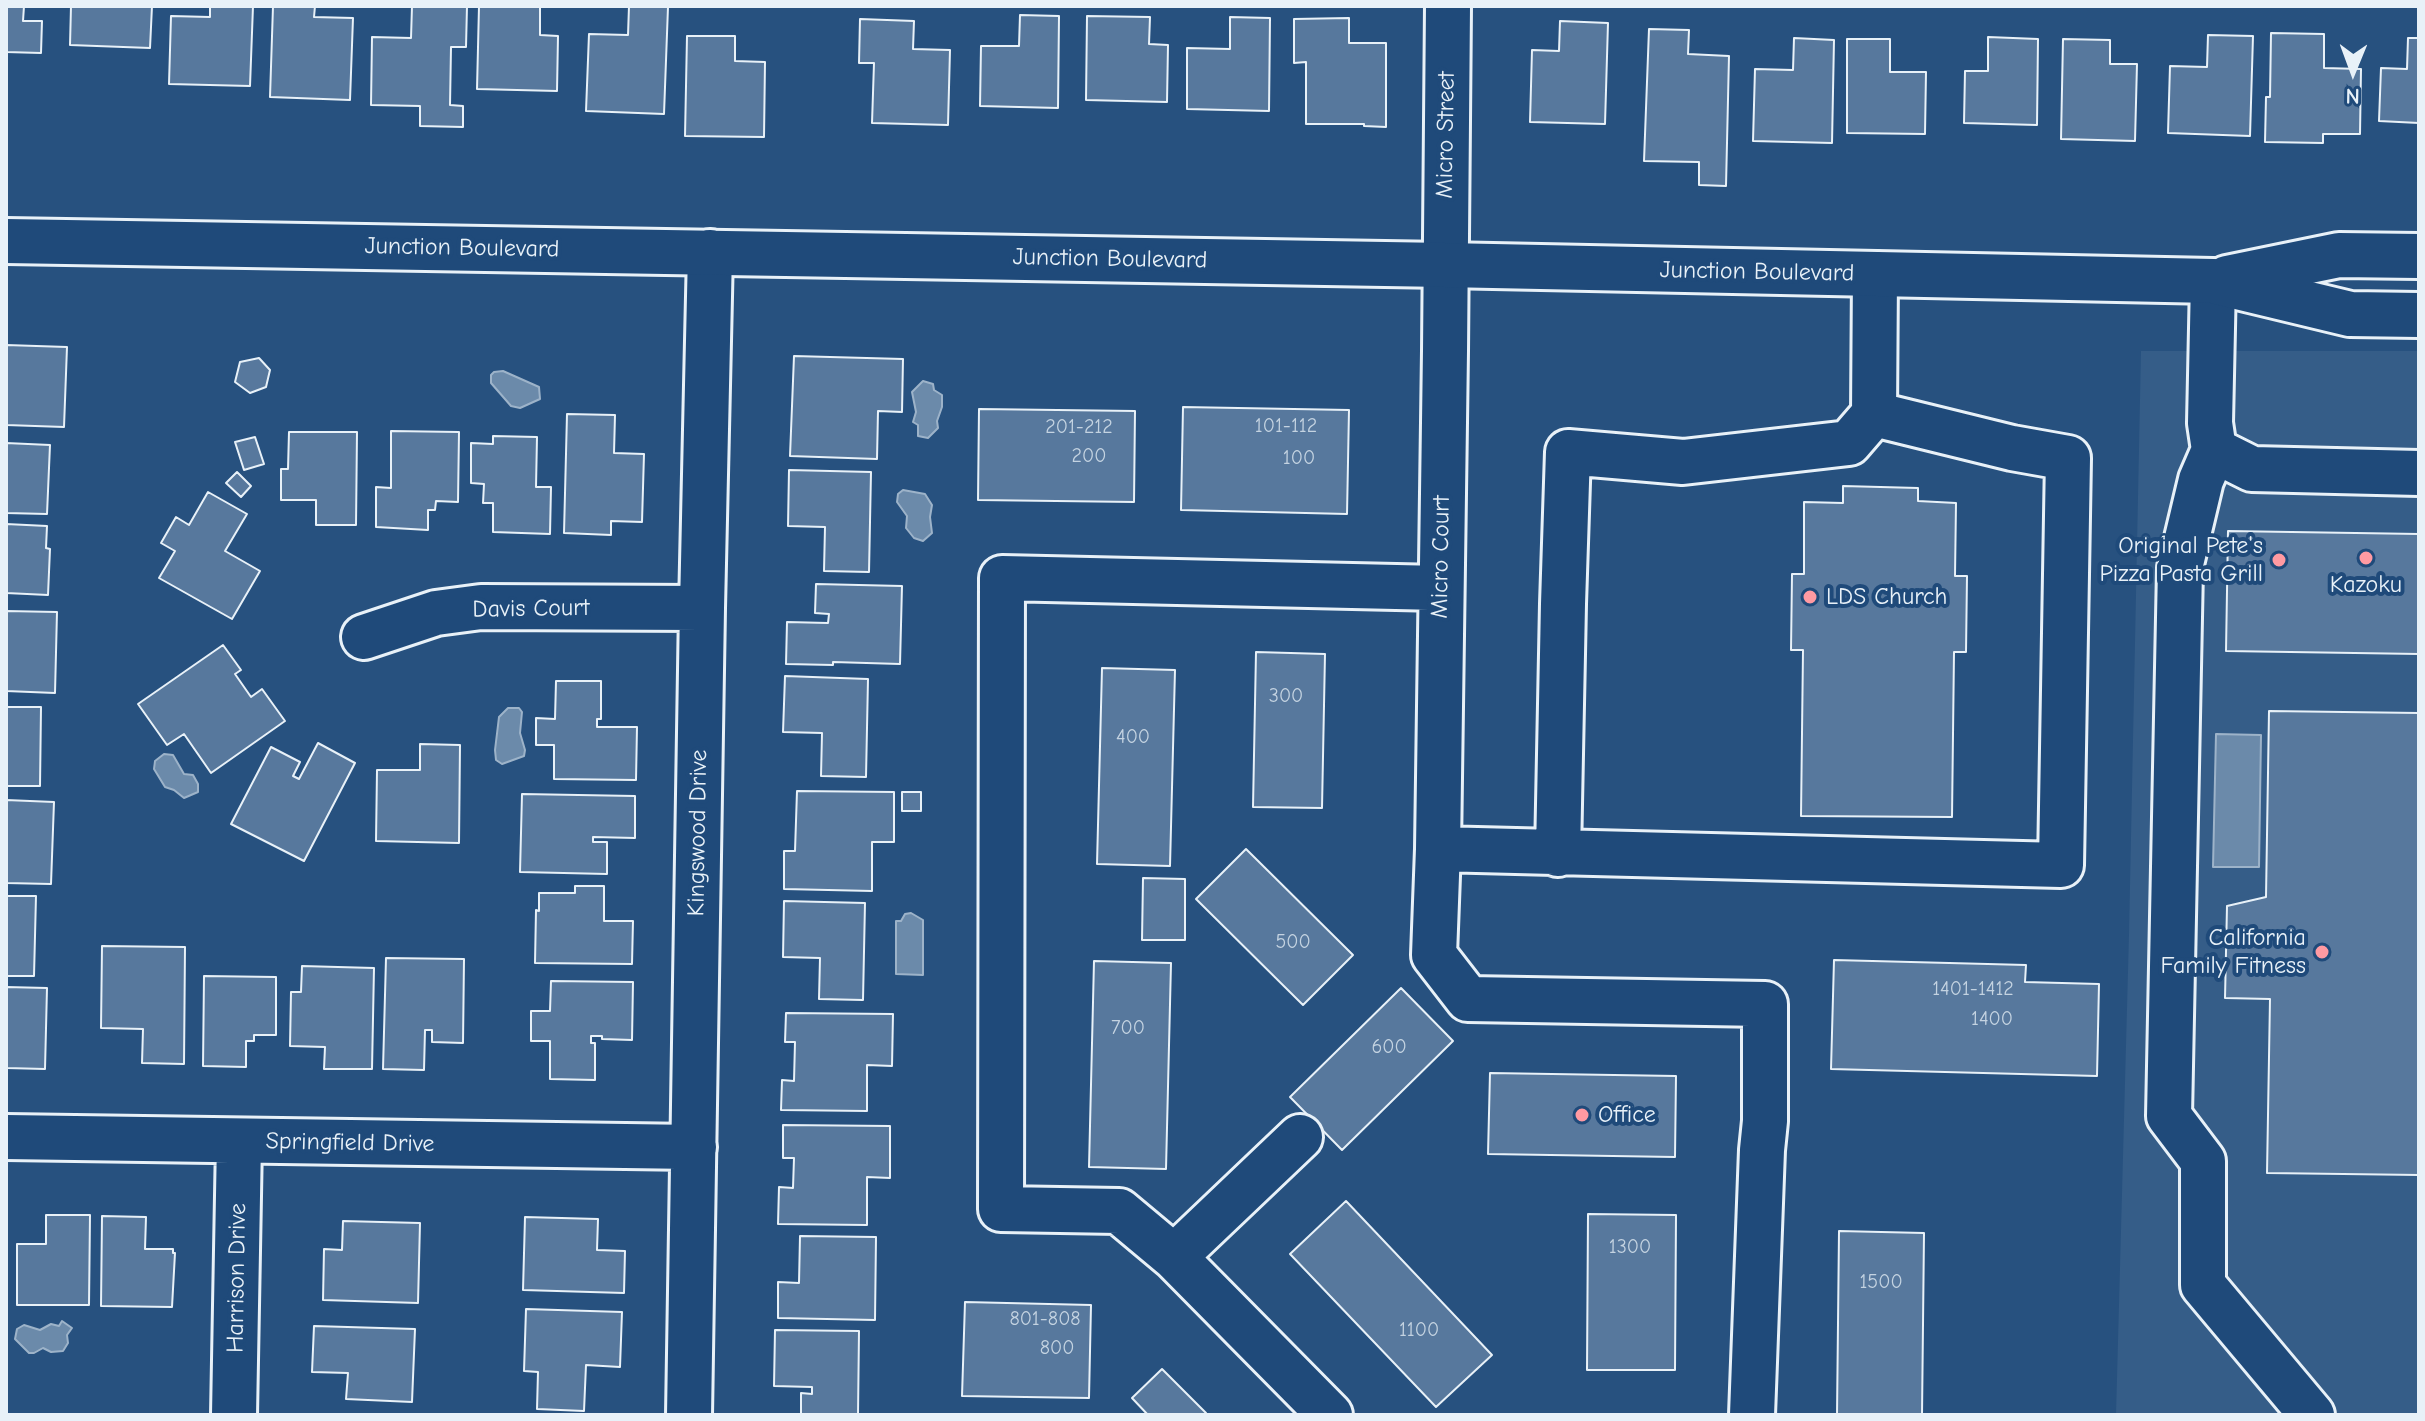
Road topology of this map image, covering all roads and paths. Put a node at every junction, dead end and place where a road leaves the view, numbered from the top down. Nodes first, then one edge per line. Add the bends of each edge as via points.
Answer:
1 (1448, 6) edge
2 (6, 241) edge
3 (710, 252) junction
4 (2419, 256) edge
5 (1445, 265) junction
6 (1875, 274) junction
7 (2213, 281) junction
8 (2419, 315) edge
9 (1874, 414) junction
10 (2214, 450) junction
11 (2419, 473) edge
12 (1440, 588) junction
13 (702, 608) junction
14 (364, 637) dead end
15 (1438, 849) junction
16 (1558, 854) junction
17 (6, 1137) edge
18 (1300, 1137) dead end
19 (239, 1141) junction
20 (694, 1147) junction
21 (1174, 1257) junction
22 (234, 1415) edge
23 (689, 1415) edge
24 (1330, 1415) edge
25 (1752, 1415) edge
26 (2312, 1415) edge

1 - 5 street, Micro Street
2 - 3 street, Junction Boulevard
3 - 5 street, Junction Boulevard
3 - 13 street, Kingswood Drive
4 - 7 street, Junction Boulevard via 2339,255
5 - 6 street, Junction Boulevard
5 - 12 street, Micro Court
6 - 7 street, Junction Boulevard
6 - 9 street
7 - 8 street, Junction Boulevard via 2350,314
7 - 10 street
9 - 16 street via 1849,443 1683,462 1568,452
9 - 16 street via 2068,458 2061,865
10 - 11 street via 2252,469
10 - 26 street via 2201,480 2180,568 2169,1116 2203,1161 2203,1285
12 - 15 street, Micro Court
12 - 21 street via 1002,578 1001,1209 1119,1211
13 - 14 street, Davis Court via 481,607 436,613
13 - 20 street, Kingswood Drive
15 - 16 street
15 - 25 street, Micro Court via 1434,955 1468,999 1765,1004
17 - 19 street, Springfield Drive
18 - 21 street
19 - 20 street, Springfield Drive
19 - 22 street, Harrison Drive
20 - 23 street, Kingswood Drive
21 - 24 street

